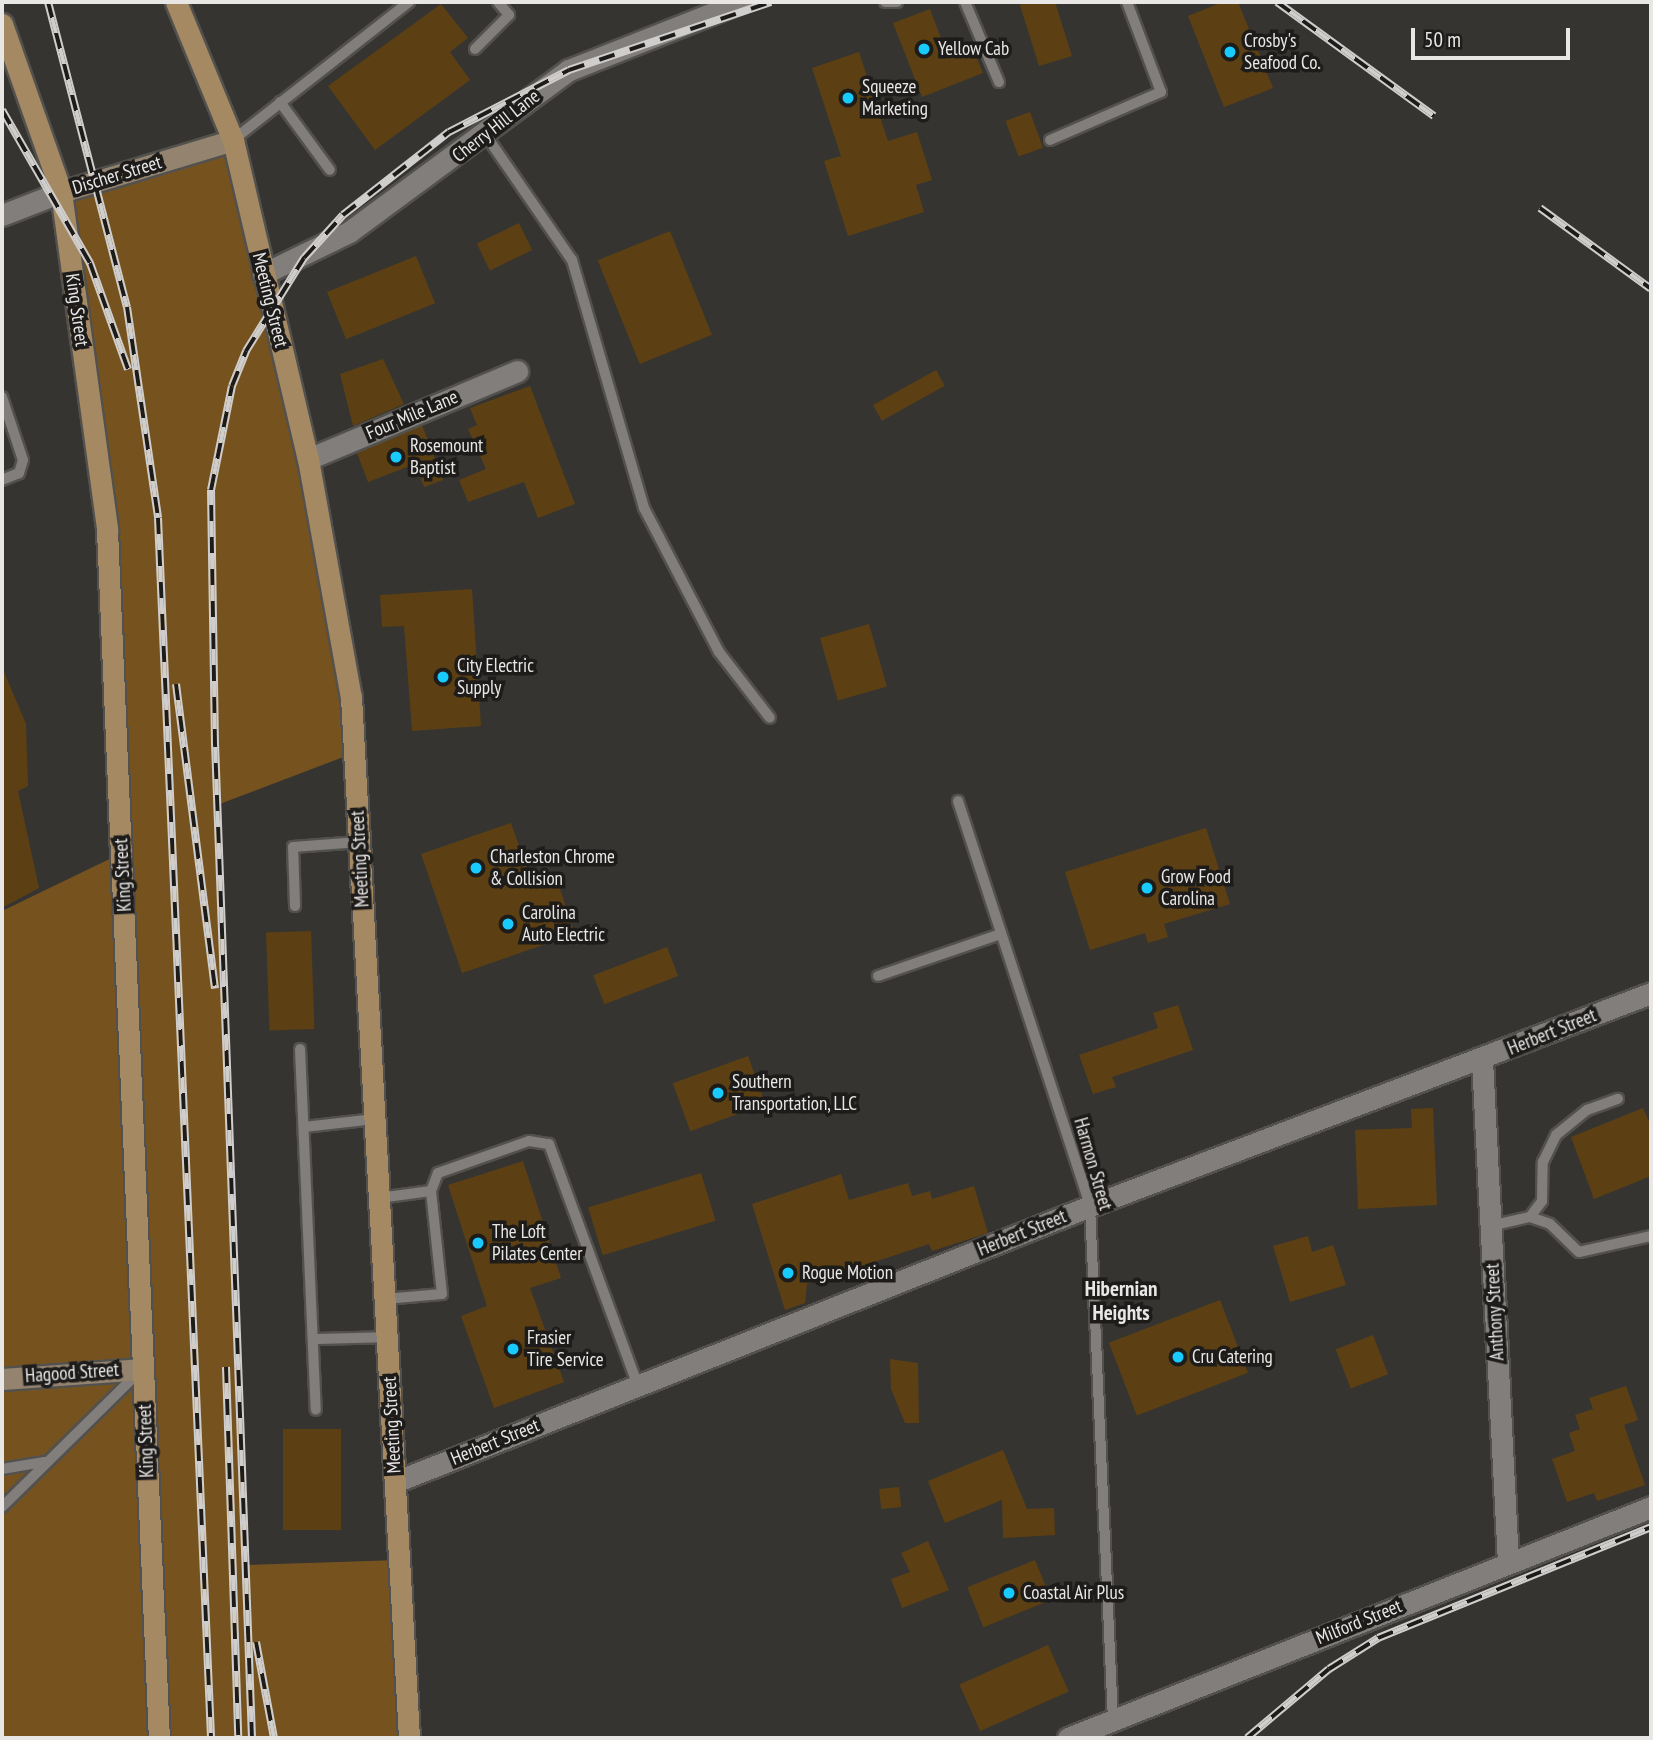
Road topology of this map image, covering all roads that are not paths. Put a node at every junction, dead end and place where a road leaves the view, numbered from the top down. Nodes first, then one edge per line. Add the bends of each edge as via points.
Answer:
1 (176, 2) edge
2 (409, 2) edge
3 (498, 2) edge
4 (741, 2) edge
5 (885, 2) edge
6 (897, 2) edge
7 (965, 2) edge
8 (1127, 2) edge
9 (2, 24) edge
10 (475, 49) dead end
11 (999, 82) dead end
12 (280, 102) junction
13 (485, 134) junction
14 (233, 140) junction
15 (1050, 140) dead end
16 (330, 170) dead end
17 (61, 192) junction
18 (2, 215) edge
19 (263, 274) junction
20 (517, 371) dead end
21 (2, 397) edge
22 (307, 459) junction
23 (2, 480) edge
24 (771, 718) dead end
25 (958, 801) dead end
26 (359, 842) junction
27 (295, 906) dead end
28 (1001, 934) junction
29 (877, 976) dead end
30 (1651, 993) edge
31 (300, 1049) dead end
32 (1482, 1060) junction
33 (1618, 1099) dead end
34 (375, 1119) junction
35 (304, 1127) junction
36 (431, 1191) junction
37 (379, 1198) junction
38 (1090, 1206) junction
39 (1530, 1217) junction
40 (1490, 1226) junction
41 (1651, 1236) edge
42 (385, 1299) junction
43 (387, 1338) junction
44 (313, 1339) junction
45 (143, 1369) junction
46 (2, 1380) edge
47 (638, 1386) junction
48 (316, 1410) dead end
49 (44, 1462) junction
50 (2, 1469) edge
51 (396, 1482) junction
52 (2, 1507) edge
53 (1651, 1507) edge
54 (1508, 1563) junction
55 (1113, 1720) junction
56 (159, 1738) edge
57 (409, 1738) edge
58 (1068, 1738) edge

1 - 14 main road, Meeting Street
2 - 12 lane
3 - 10 lane via 509,15
4 - 13 street, Cherry Hill Lane via 569,70
5 - 6 lane
7 - 11 lane
8 - 15 lane via 1161,92
9 - 17 main road, King Street
12 - 14 lane
12 - 16 lane
13 - 19 street, Cherry Hill Lane via 349,232
13 - 24 lane via 572,260 644,508 719,652
14 - 17 street, Discher Street
14 - 19 main road, Meeting Street
17 - 18 street, Discher Street
17 - 45 main road, King Street via 107,530
19 - 22 main road, Meeting Street
20 - 22 street, Four Mile Lane
21 - 23 lane via 23,460 19,473
22 - 26 main road, Meeting Street via 351,697
25 - 28 lane, Harmon Street
26 - 27 lane via 293,847
26 - 34 main road, Meeting Street
28 - 29 lane
28 - 38 lane, Harmon Street
30 - 32 street, Herbert Street
31 - 35 lane
32 - 38 street, Herbert Street
32 - 40 street, Anthony Street
33 - 39 lane via 1587,1110 1556,1135 1544,1162 1542,1201
34 - 35 lane
34 - 37 main road, Meeting Street
35 - 44 lane
36 - 37 lane
36 - 42 lane via 442,1294
36 - 47 lane via 438,1173 529,1141 550,1144
37 - 42 main road, Meeting Street
38 - 47 street, Herbert Street
38 - 55 lane, Harmon Street
39 - 40 lane
39 - 41 lane via 1550,1224 1579,1252
40 - 54 street, Anthony Street
42 - 43 main road, Meeting Street
43 - 44 lane
43 - 51 main road, Meeting Street
44 - 48 lane
45 - 46 street, Hagood Street
45 - 49 lane
45 - 56 main road, King Street
47 - 51 street, Herbert Street
49 - 50 lane
49 - 52 lane
51 - 57 main road, Meeting Street
53 - 54 street, Milford Street
54 - 55 street, Milford Street
55 - 58 street, Milford Street

